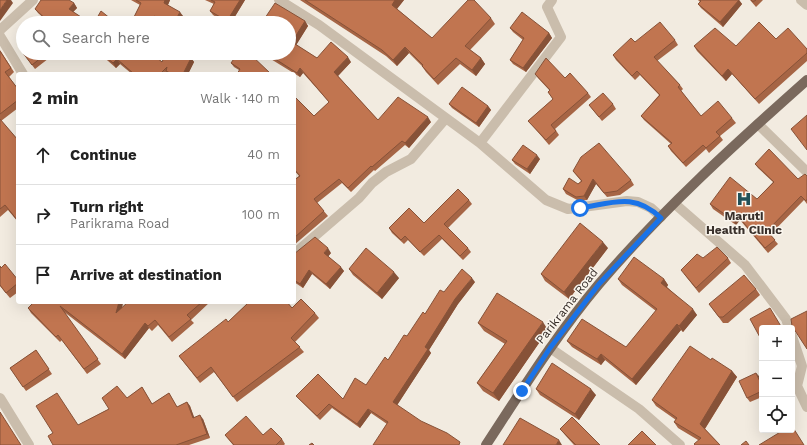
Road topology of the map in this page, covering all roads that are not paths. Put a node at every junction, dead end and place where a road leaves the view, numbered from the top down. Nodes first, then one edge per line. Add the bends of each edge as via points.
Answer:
1 (33, 0) edge
2 (279, 0) edge
3 (801, 0) edge
4 (547, 2) edge
5 (807, 5) edge
6 (0, 30) edge
7 (0, 36) edge
8 (22, 72) edge
9 (807, 80) edge
10 (446, 118) junction
11 (758, 124) junction
12 (480, 143) junction
13 (807, 172) edge
14 (676, 204) junction
15 (661, 218) junction
16 (296, 252) edge
17 (788, 325) edge
18 (795, 345) edge
19 (550, 348) junction
20 (0, 398) edge
21 (807, 407) edge
22 (29, 445) edge
23 (486, 445) edge
24 (680, 445) edge

1 - 6 street
2 - 10 street via 319,24
3 - 5 street
4 - 12 street via 560,37
7 - 8 street
9 - 11 main road, Parikrama Road
10 - 12 street
10 - 16 street via 411,159 386,172 372,183 359,198
11 - 13 street
11 - 14 main road, Parikrama Road
12 - 15 street via 555,205 568,209 627,201 638,202 651,208
14 - 15 main road, Parikrama Road
14 - 17 street via 745,264 786,318
15 - 19 main road, Parikrama Road via 599,284
18 - 21 street via 802,366 798,386
19 - 23 main road, Parikrama Road
19 - 24 street via 639,409
20 - 22 street

